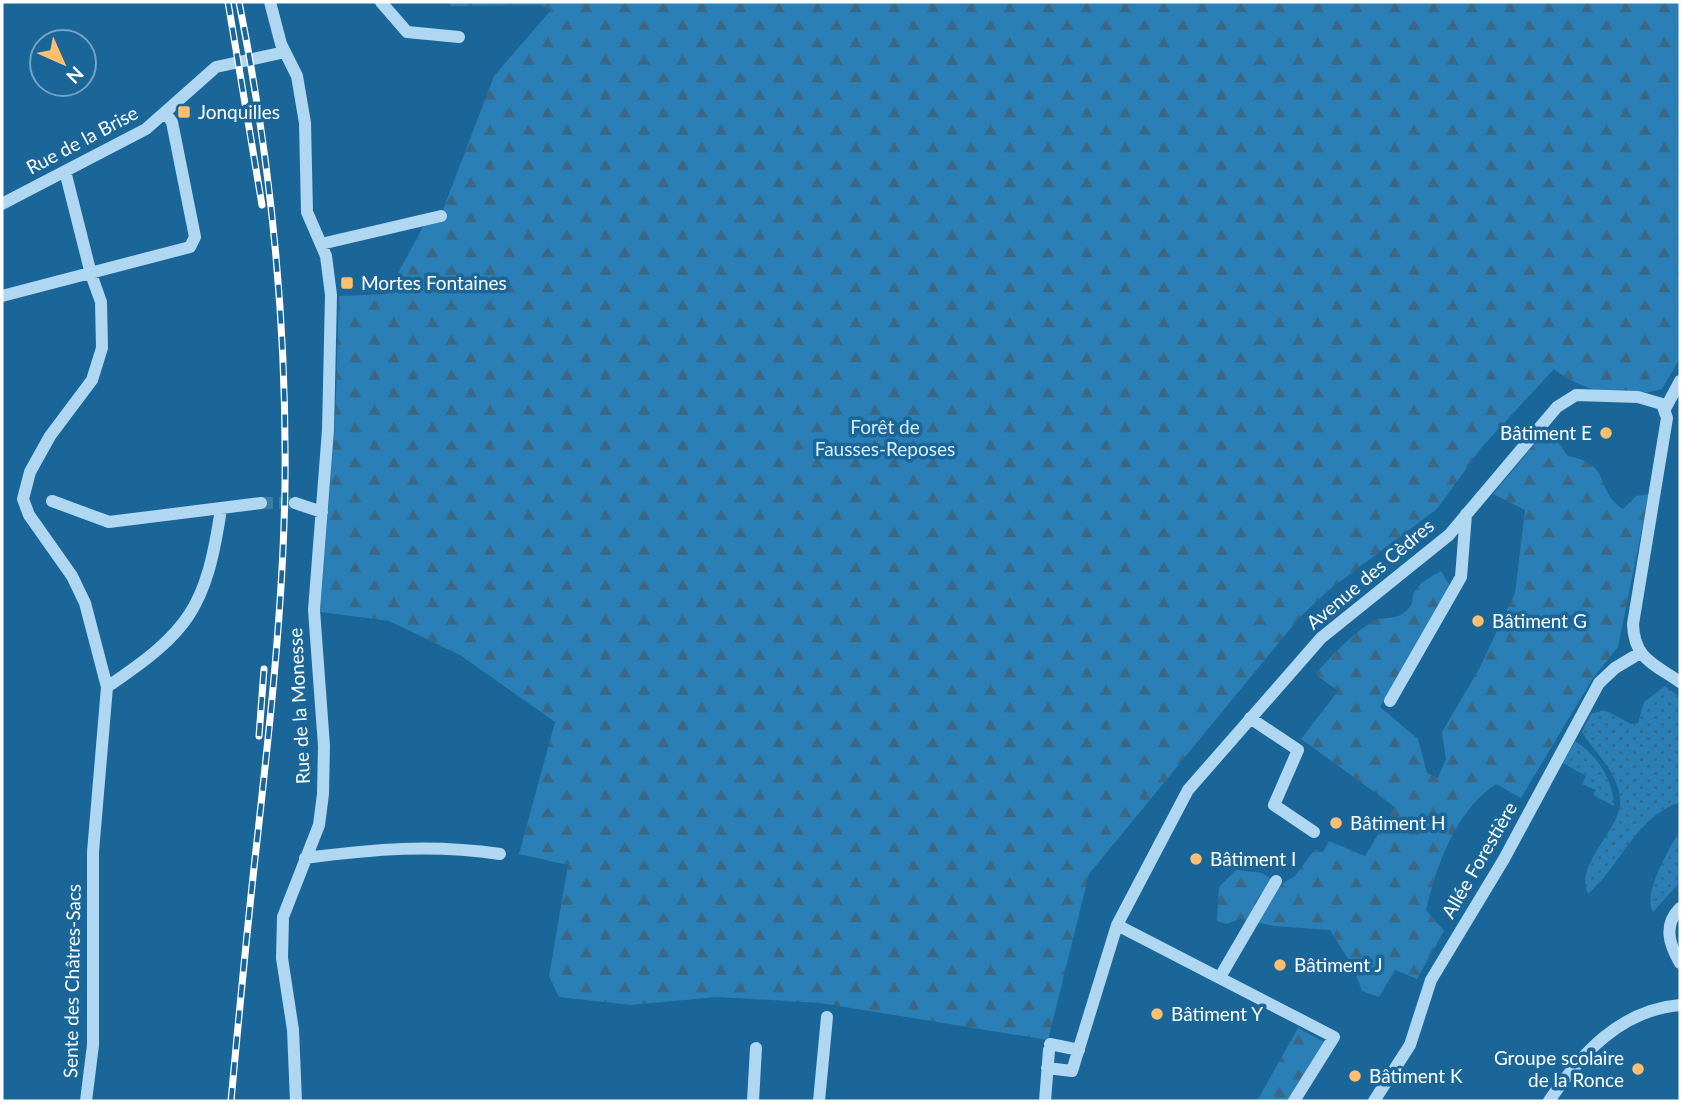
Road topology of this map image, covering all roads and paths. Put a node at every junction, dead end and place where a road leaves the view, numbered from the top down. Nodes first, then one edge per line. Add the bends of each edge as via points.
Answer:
1 (270, 2) edge
2 (381, 2) edge
3 (459, 37) dead end
4 (285, 52) junction
5 (166, 114) junction
6 (65, 171) junction
7 (2, 204) edge
8 (441, 216) dead end
9 (321, 244) junction
10 (90, 274) junction
11 (2, 296) edge
12 (1680, 381) edge
13 (1665, 409) junction
14 (52, 501) dead end
15 (261, 503) tunnel mouth
16 (295, 503) tunnel mouth
17 (221, 509) junction
18 (322, 512) junction
19 (1466, 514) junction
20 (1640, 653) junction
21 (1680, 682) edge
22 (107, 687) junction
23 (1390, 701) dead end
24 (1250, 718) junction
25 (1314, 832) dead end
26 (500, 854) dead end
27 (305, 858) junction
28 (1276, 881) dead end
29 (1680, 908) edge
30 (1117, 925) junction
31 (1680, 963) edge
32 (1220, 977) junction
33 (1680, 1005) edge
34 (827, 1017) dead end
35 (756, 1048) dead end
36 (1079, 1050) junction
37 (1047, 1068) junction
38 (86, 1101) edge
39 (296, 1101) edge
40 (753, 1101) edge
41 (818, 1101) edge
42 (1045, 1101) edge
43 (1294, 1101) edge
44 (1374, 1101) edge
45 (1549, 1101) edge

1 - 4 street, Rue de la Monesse
2 - 3 street via 407,32
4 - 5 street, Rue de la Brise via 216,67
4 - 9 street, Rue de la Monesse via 297,76 305,123 307,212
5 - 6 street, Rue de la Brise
5 - 10 street via 172,122 194,240 186,249
6 - 7 street, Rue de la Brise
6 - 10 street
8 - 9 street
9 - 18 street, Rue de la Monesse via 331,295
10 - 11 street
10 - 22 street, Sente des Châtres-Sacs via 101,302 102,348 97,368 50,436 23,491 29,515 72,576 85,603
12 - 13 street
13 - 19 street, Avenue des Cèdres via 1657,401 1638,397 1576,395 1567,399
13 - 20 street via 1633,624 1633,643
14 - 17 street via 109,522
15 - 17 street
16 - 18 street
17 - 22 street via 210,572 182,627 162,648
18 - 27 street, Rue de la Monesse via 314,610 323,794 318,825
19 - 23 street via 1461,577
19 - 24 street, Avenue des Cèdres via 1420,561 1321,638
20 - 21 street
20 - 44 street, Allée Forestière via 1599,683 1504,859 1431,980 1410,1045
22 - 38 street, Sente des Châtres-Sacs via 94,862 93,1045
24 - 25 street via 1298,750 1274,805
24 - 30 street, Avenue des Cèdres via 1188,790
26 - 27 street via 418,847
27 - 39 street, Rue de la Monesse via 283,917 282,958 293,1030
28 - 32 street
29 - 31 street via 1669,926
30 - 32 street
30 - 36 street, Avenue des Cèdres
32 - 43 street via 1334,1037
33 - 45 street via 1657,1007 1596,1041
34 - 41 street
35 - 40 street
36 - 37 street, Avenue des Cèdres via 1072,1071
36 - 37 street via 1050,1047
37 - 42 street

